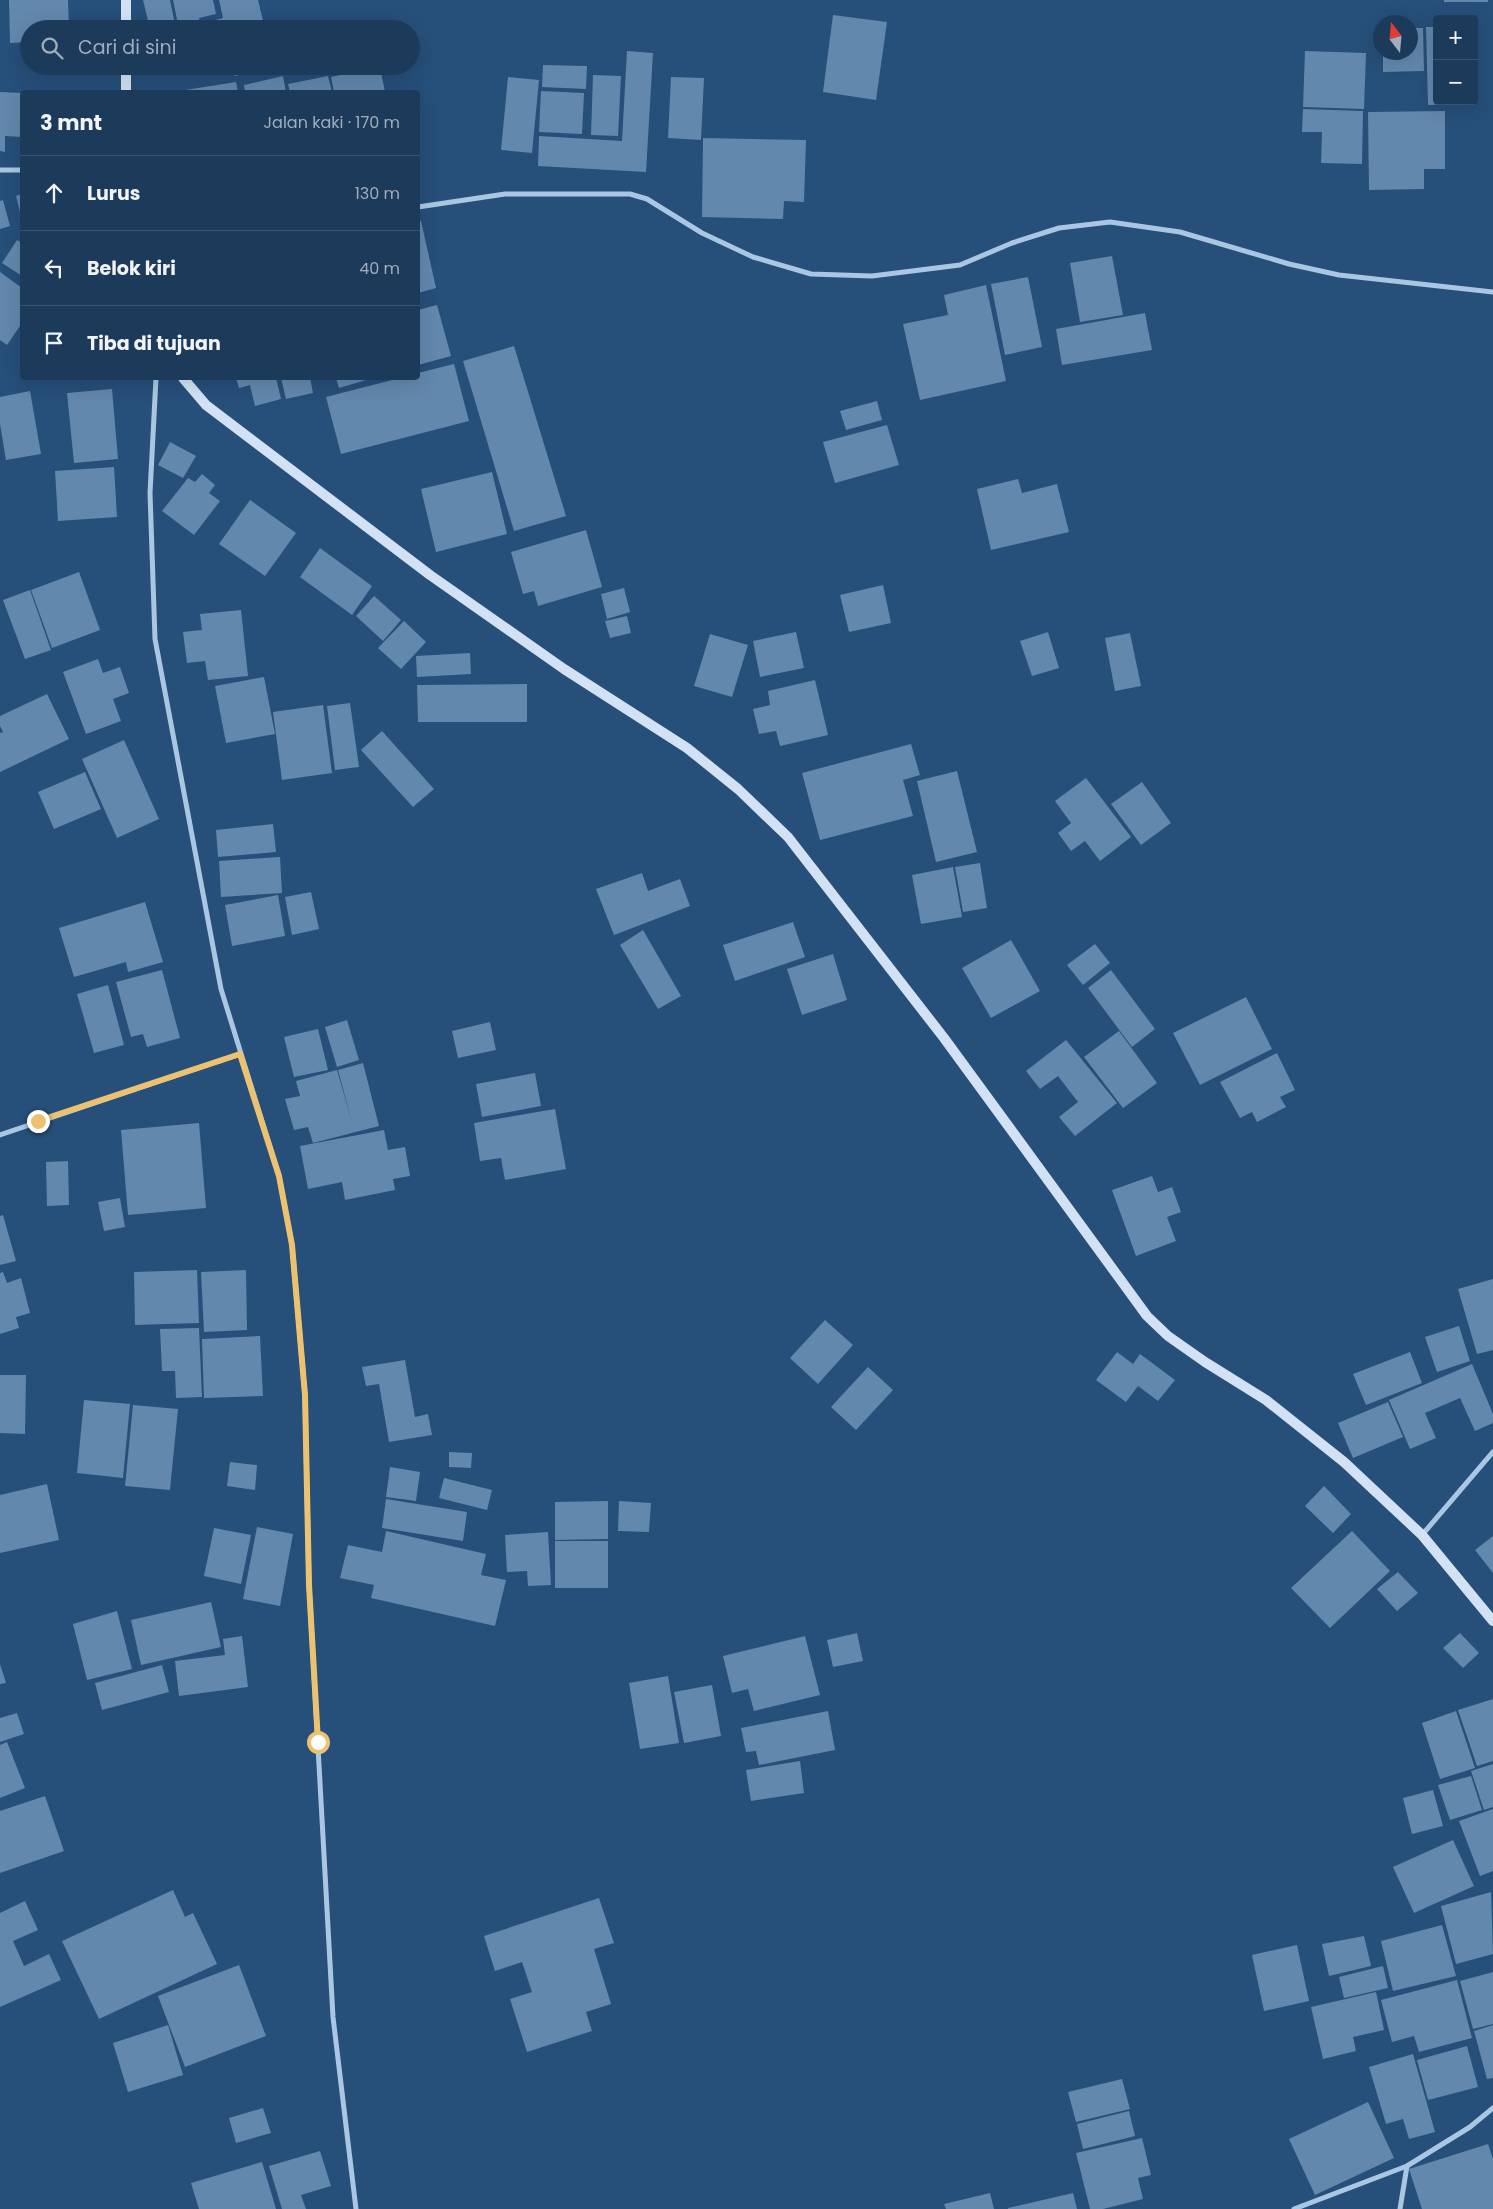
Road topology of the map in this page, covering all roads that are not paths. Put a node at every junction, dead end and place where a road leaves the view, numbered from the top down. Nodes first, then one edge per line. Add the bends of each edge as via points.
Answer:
1 (126, 0) edge
2 (126, 20) edge
3 (126, 75) edge
4 (126, 90) edge
5 (0, 170) edge
6 (20, 170) edge
7 (420, 207) edge
8 (1493, 292) edge
9 (156, 380) edge
10 (185, 380) edge
11 (240, 1054) junction
12 (0, 1135) edge
13 (1493, 1452) edge
14 (1422, 1535) junction
15 (1493, 1621) edge
16 (1493, 2108) edge
17 (1407, 2166) junction
18 (356, 2209) edge
19 (1294, 2209) edge
20 (1400, 2209) edge

1 - 2 main road
3 - 4 main road
5 - 6 street
7 - 8 street via 505,194 630,194 753,257 811,274 872,276 960,265 1059,228 1110,222 1180,232 1339,275
9 - 11 street via 150,493 155,639 221,989
10 - 14 main road via 206,405 430,575 564,669 687,748 738,789 788,837 944,1038 1147,1316 1168,1336 1266,1400 1344,1462
11 - 12 street
11 - 18 street via 279,1176 292,1245 305,1395 309,1585 333,2016
13 - 14 street
14 - 15 main road
16 - 17 street via 1470,2127
17 - 19 street
17 - 20 street

